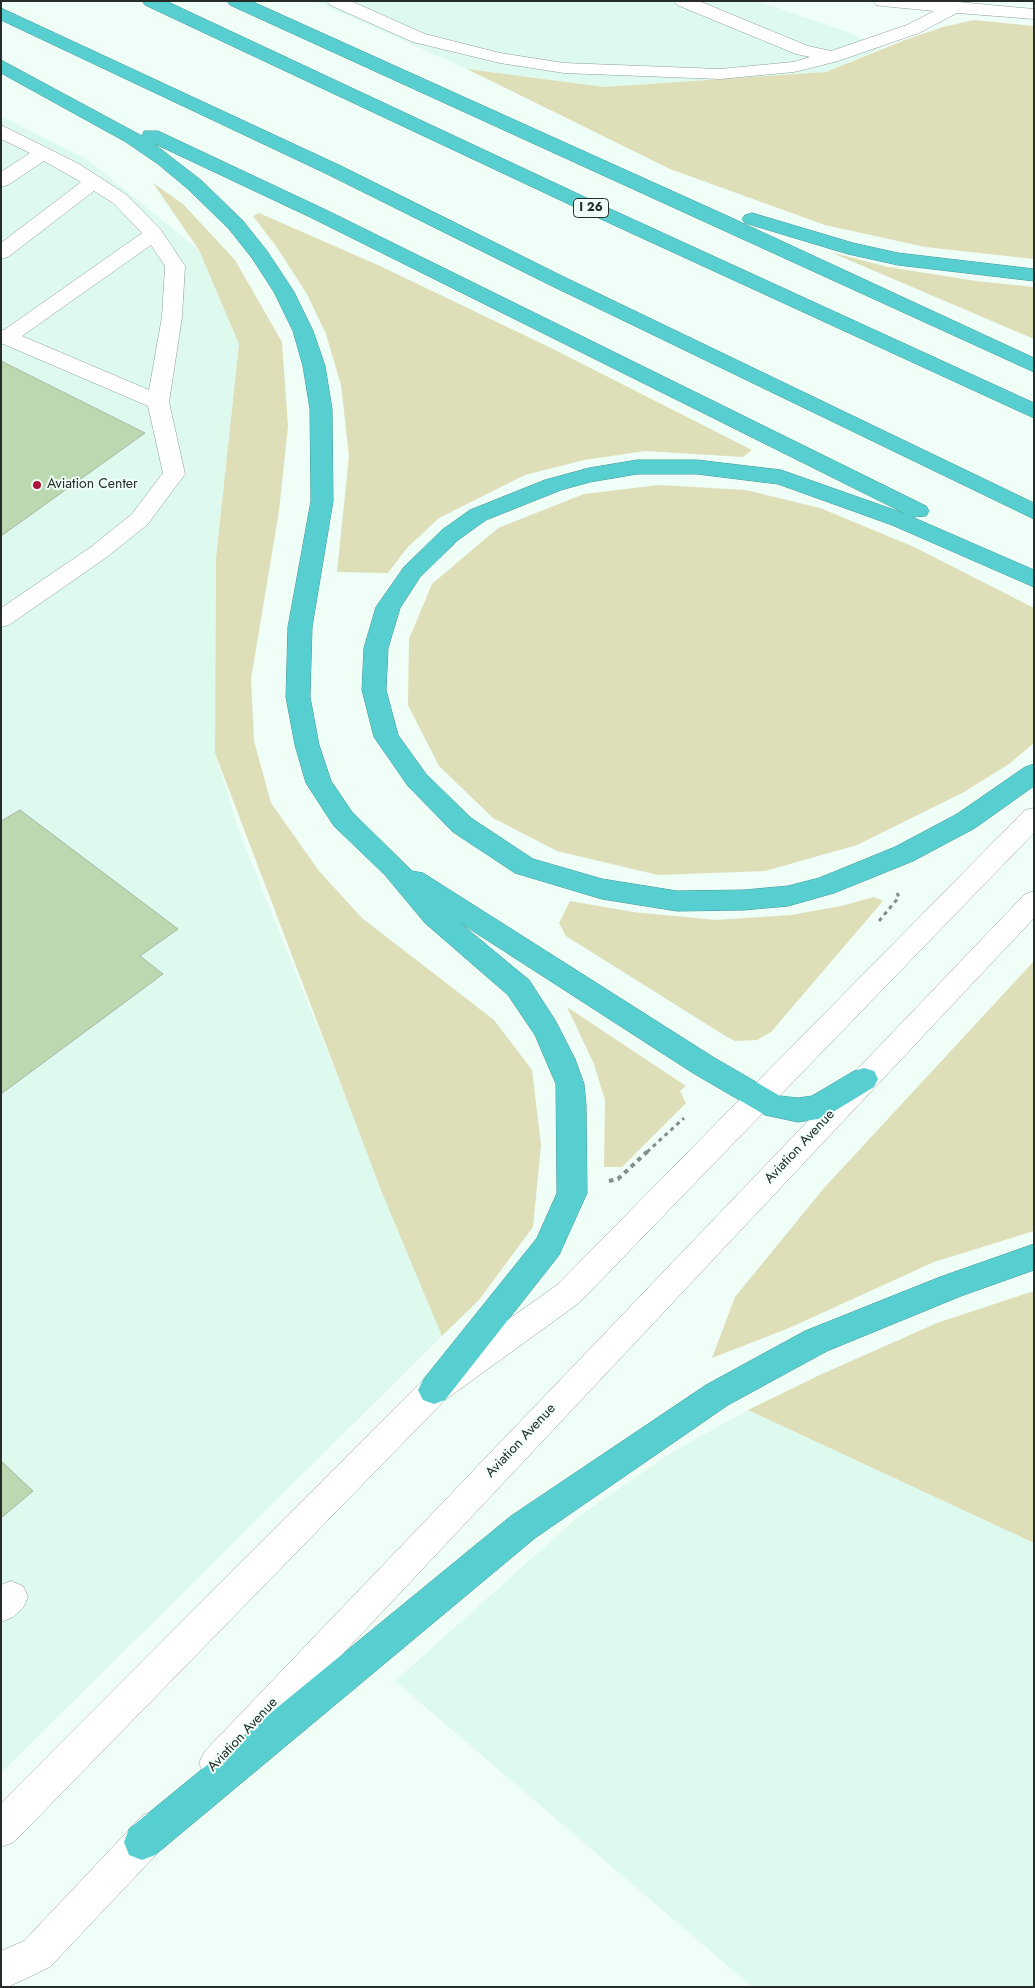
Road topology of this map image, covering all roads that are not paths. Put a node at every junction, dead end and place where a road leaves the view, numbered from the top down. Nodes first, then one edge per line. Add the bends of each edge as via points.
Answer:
1 (151, 1) edge
2 (236, 1) edge
3 (250, 1) edge
4 (336, 1) edge
5 (683, 1) edge
6 (882, 1) edge
7 (930, 4) edge
8 (952, 8) junction
9 (1, 13) edge
10 (1034, 14) edge
11 (340, 49) junction
12 (832, 57) junction
13 (1, 63) edge
14 (1, 131) edge
15 (540, 139) junction
16 (43, 153) junction
17 (1, 181) edge
18 (94, 182) junction
19 (154, 234) junction
20 (1, 252) edge
21 (1034, 275) edge
22 (4, 336) edge
23 (1034, 366) edge
24 (158, 402) junction
25 (1034, 411) edge
26 (1034, 512) edge
27 (1034, 568) edge
28 (1034, 579) edge
29 (1, 619) edge
30 (1034, 773) edge
31 (1034, 817) edge
32 (394, 868) junction
33 (1034, 901) edge
34 (864, 1079) junction
35 (758, 1098) junction
36 (1034, 1257) edge
37 (434, 1390) junction
38 (1, 1829) edge
39 (142, 1842) junction
40 (1, 1971) edge

1 - 25 highway, I 26
2 - 11 highway
3 - 11 highway
4 - 12 street via 419,38 500,58 564,68 720,74 794,67
5 - 12 street via 802,50
6 - 7 street
7 - 8 street
8 - 10 street
8 - 12 street via 913,29
9 - 26 highway via 334,170
11 - 15 highway
13 - 27 highway via 319,214
13 - 32 highway via 133,138 165,160 236,225 284,292 314,366 321,409 322,500 300,627 298,697 307,745 319,783 344,819
14 - 16 street
15 - 21 highway via 731,212 848,248 898,259
15 - 23 highway
16 - 17 street
16 - 18 street
18 - 19 street via 120,199
18 - 20 street
19 - 22 street
19 - 24 street via 175,266 172,317
22 - 24 street
24 - 29 street via 174,474 140,519 99,552
28 - 30 highway via 900,520 781,477 697,467 638,467 589,475 553,485 478,515 450,535 412,572 388,607 376,648 374,690 386,736 416,780 462,825 524,866 602,889 676,901 788,896 825,886 896,857 966,821
31 - 35 street
32 - 35 highway
32 - 37 highway via 434,916 518,988 546,1028 561,1059 570,1084 572,1105 572,1193 548,1246
33 - 34 street, Aviation Avenue
34 - 35 highway via 818,1107 798,1110 775,1107
34 - 39 street, Aviation Avenue
35 - 37 street via 568,1294
36 - 39 highway via 816,1340 717,1395 523,1527
37 - 38 street
39 - 40 street, Aviation Avenue via 37,1954

